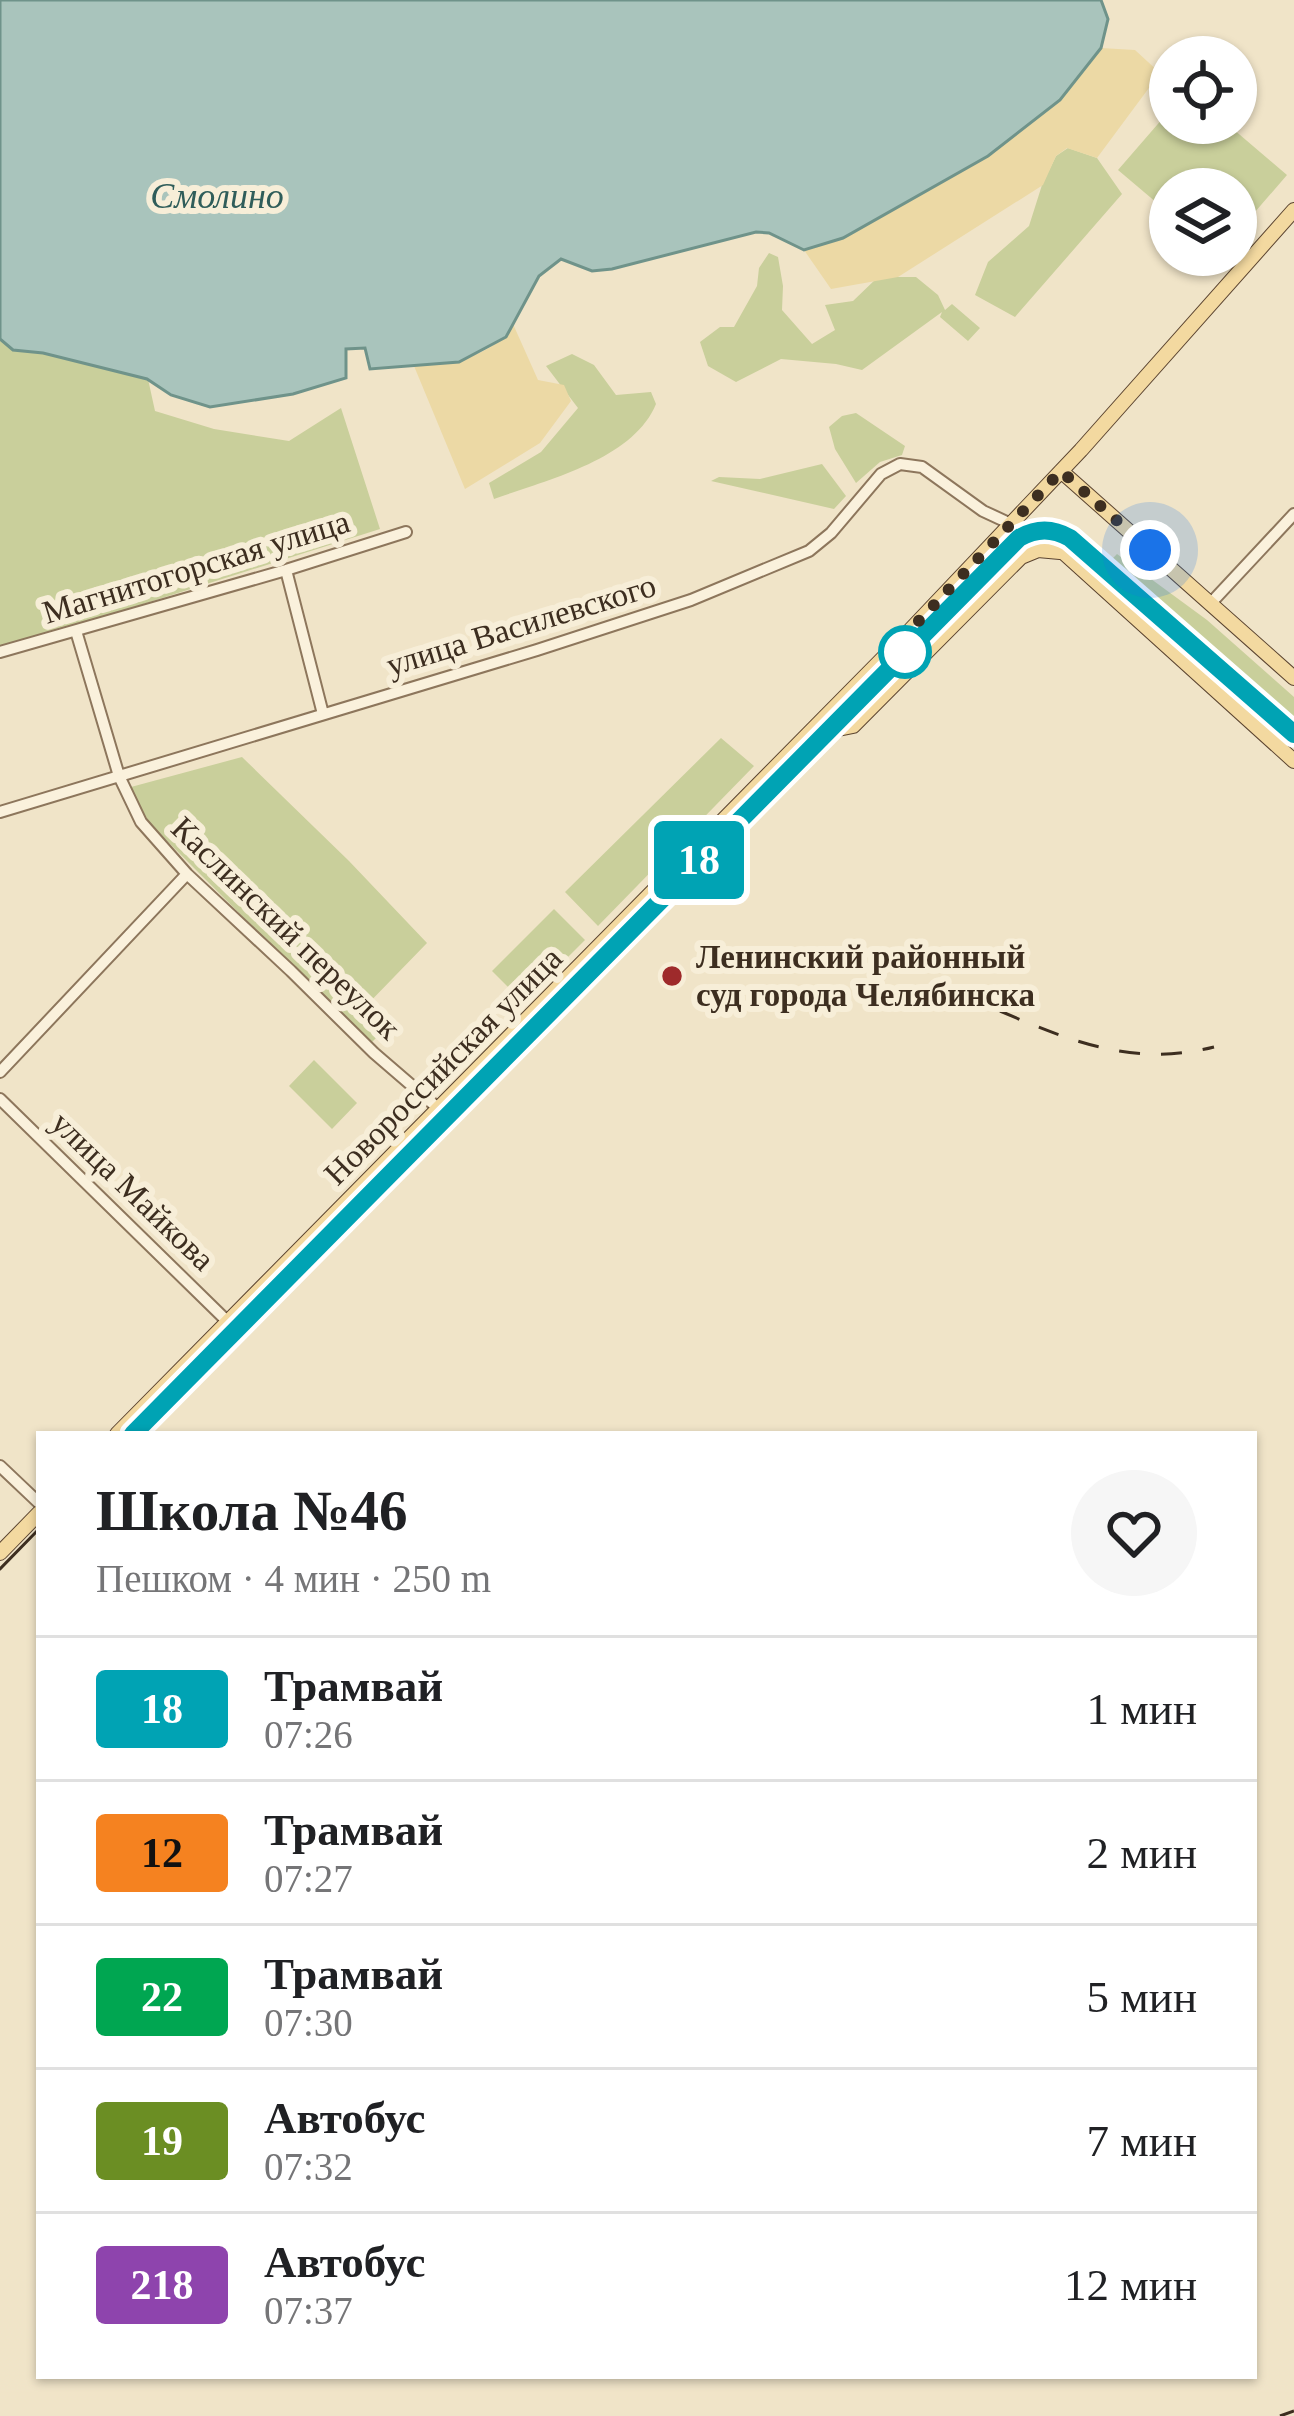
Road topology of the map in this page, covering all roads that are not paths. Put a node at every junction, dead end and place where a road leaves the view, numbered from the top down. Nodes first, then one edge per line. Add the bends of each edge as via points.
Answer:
1 (1294, 210) edge
2 (1061, 471) junction
3 (1294, 514) edge
4 (1011, 524) junction
5 (406, 532) dead end
6 (1063, 552) junction
7 (286, 570) junction
8 (1210, 604) junction
9 (76, 631) junction
10 (0, 652) edge
11 (1294, 678) edge
12 (323, 714) junction
13 (808, 735) junction
14 (1294, 761) edge
15 (119, 776) junction
16 (0, 812) edge
17 (187, 874) junction
18 (0, 1072) edge
19 (0, 1099) edge
20 (439, 1109) junction
21 (228, 1322) junction
22 (120, 1431) edge
23 (0, 1466) edge
24 (36, 1500) edge
25 (36, 1516) edge
26 (0, 1553) edge

1 - 2 main road, Новороссийская улица
2 - 4 main road, Новороссийская улица
2 - 8 main road
3 - 8 street
4 - 6 main road
4 - 12 street, улица Василевского via 922,467 900,464 875,480 827,537 794,558 671,607
4 - 13 main road, Новороссийская улица
5 - 7 street, Магнитогорская улица
6 - 13 main road, Новороссийская улица via 1021,556 856,724
6 - 14 main road
7 - 9 street, Магнитогорская улица
7 - 12 street
8 - 11 main road
9 - 10 street, Магнитогорская улица
9 - 15 street, Каслинский переулок
12 - 15 street, улица Василевского
13 - 20 main road, Новороссийская улица
15 - 16 street, улица Василевского
15 - 17 street, Каслинский переулок via 141,822
17 - 18 street
17 - 20 street, Каслинский переулок
19 - 21 street, улица Майкова
20 - 21 main road, Новороссийская улица
21 - 22 main road, Новороссийская улица
23 - 24 street
25 - 26 main road

